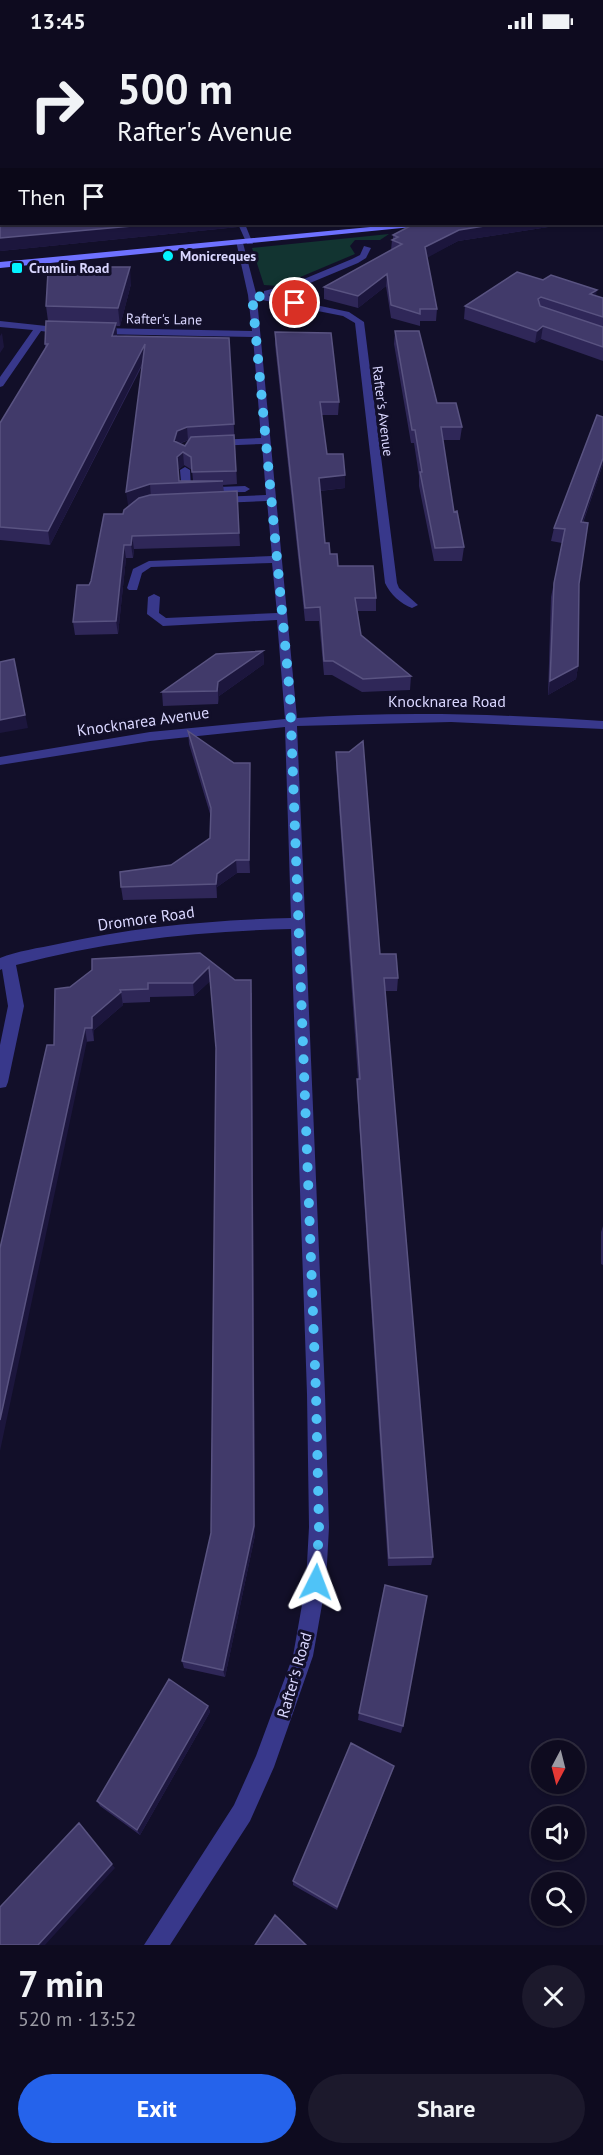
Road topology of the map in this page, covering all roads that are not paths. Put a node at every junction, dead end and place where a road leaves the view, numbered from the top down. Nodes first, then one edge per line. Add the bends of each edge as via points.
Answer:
1 (242, 225) edge
2 (412, 225) edge
3 (250, 242) junction
4 (239, 243) junction
5 (367, 248) dead end
6 (0, 265) edge
7 (252, 295) junction
8 (0, 324) edge
9 (38, 329) junction
10 (76, 331) edge
11 (86, 331) edge
12 (256, 334) junction
13 (0, 384) edge
14 (266, 441) junction
15 (204, 443) edge
16 (185, 470) dead end
17 (270, 493) junction
18 (184, 501) edge
19 (277, 559) junction
20 (134, 588) dead end
21 (154, 597) dead end
22 (412, 605) dead end
23 (282, 616) junction
24 (291, 720) junction
25 (603, 725) edge
26 (0, 761) edge
27 (298, 923) junction
28 (4, 963) edge
29 (0, 1082) edge
30 (156, 1945) edge

1 - 3 lane
2 - 3 main road
3 - 4 main road
4 - 6 main road
4 - 7 street, Rafter's Road
5 - 7 street via 355,261 296,286
7 - 12 street, Rafter's Road
7 - 22 street, Rafter's Avenue via 346,314 359,322 391,583
8 - 9 street
9 - 10 street
9 - 13 street
11 - 12 street, Rafter's Lane
12 - 14 street, Rafter's Road
14 - 15 street
14 - 17 street, Rafter's Road
16 - 17 street via 186,491
17 - 18 street
17 - 19 street, Rafter's Road
19 - 20 street via 149,564 137,571
19 - 23 street, Rafter's Road
21 - 23 street via 153,614 163,622
23 - 24 street, Rafter's Road
24 - 25 street, Knocknarea Road via 479,716
24 - 26 street, Knocknarea Avenue via 153,735
24 - 27 street, Rafter's Road
27 - 28 street, Dromore Road via 165,931
27 - 30 street, Rafter's Road via 316,1382 316,1582 303,1656 261,1770 242,1813
28 - 29 street via 15,1006

